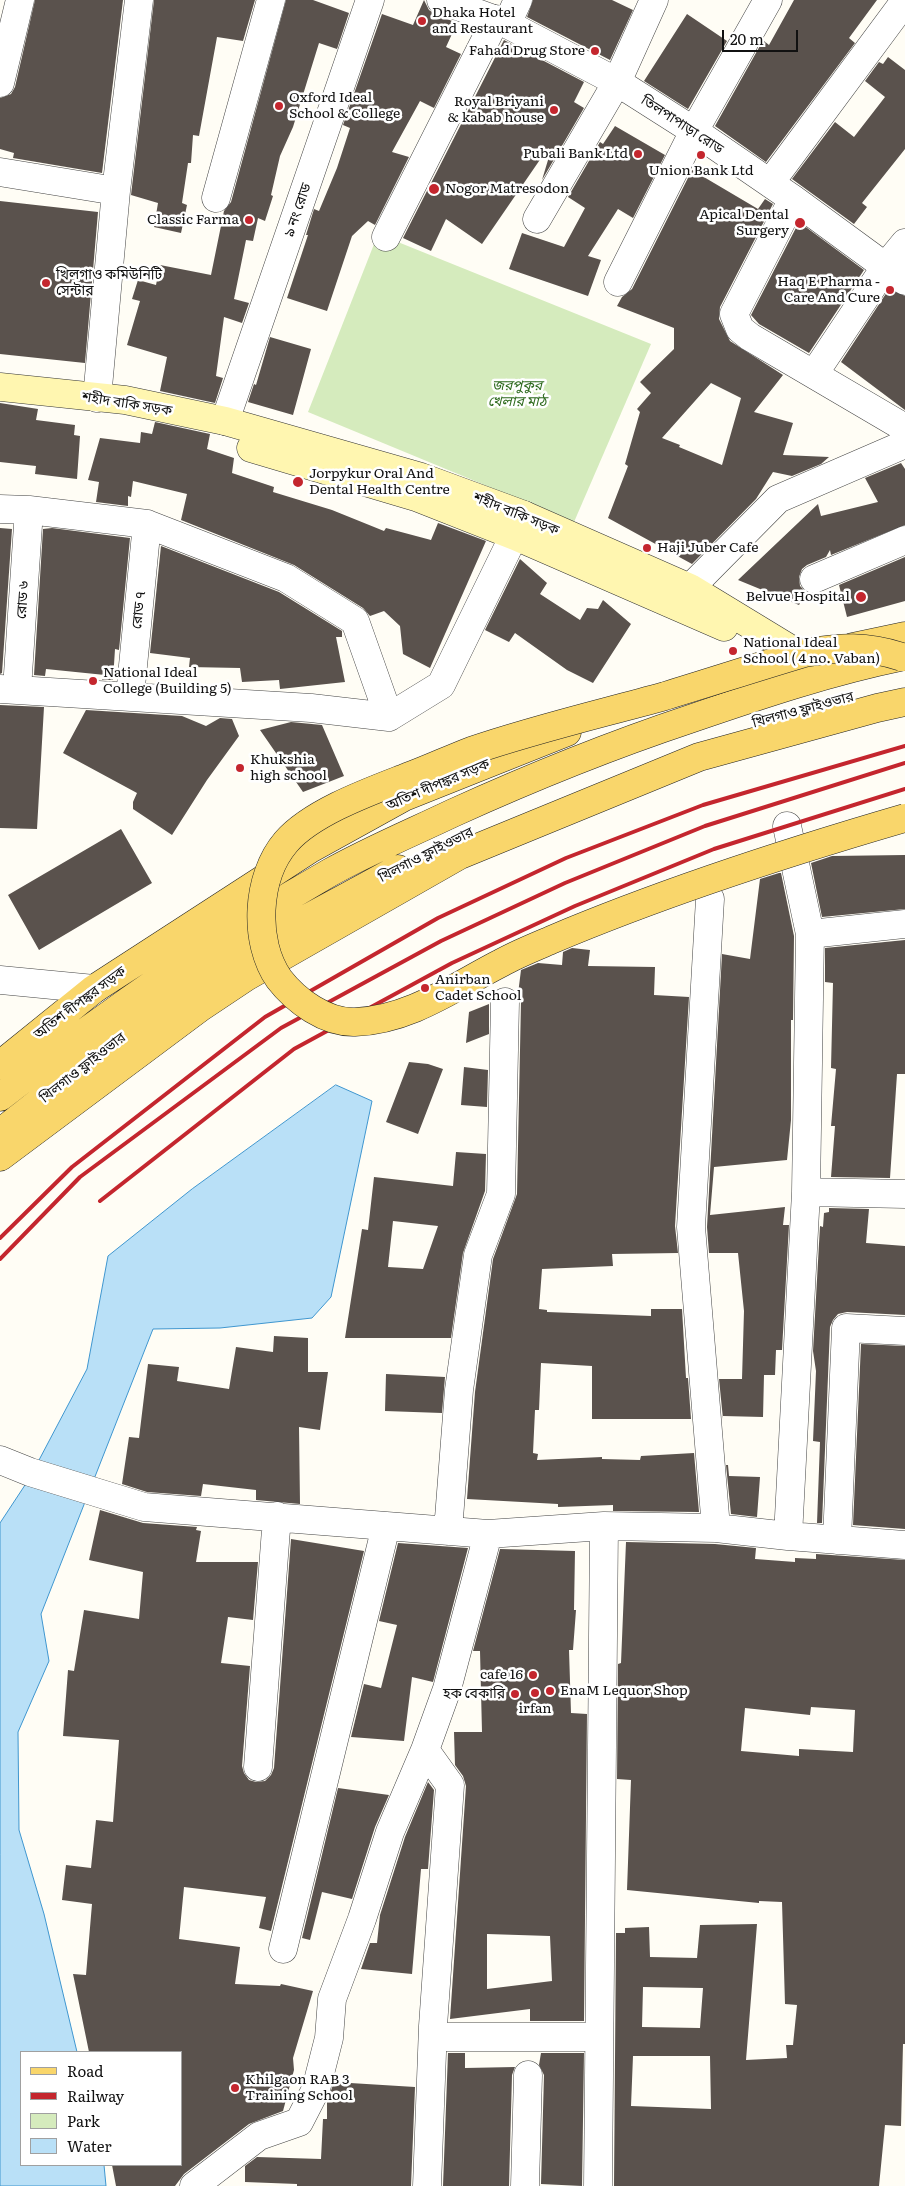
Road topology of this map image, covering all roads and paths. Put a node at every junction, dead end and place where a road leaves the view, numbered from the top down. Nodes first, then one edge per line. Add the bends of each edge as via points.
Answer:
1 (20, 0) edge
2 (139, 0) edge
3 (271, 0) edge
4 (370, 0) edge
5 (441, 0) edge
6 (654, 0) edge
7 (768, 0) edge
8 (905, 1) edge
9 (507, 14) edge
10 (617, 82) junction
11 (0, 83) edge
12 (694, 131) junction
13 (0, 172) edge
14 (770, 183) junction
15 (116, 191) junction
16 (216, 198) dead end
17 (793, 199) junction
18 (537, 219) dead end
19 (386, 237) dead end
20 (905, 243) edge
21 (896, 274) edge
22 (618, 282) dead end
23 (814, 374) junction
24 (0, 387) edge
25 (97, 398) junction
26 (0, 404) edge
27 (225, 421) junction
28 (905, 428) edge
29 (905, 444) edge
30 (0, 509) edge
31 (29, 510) junction
32 (147, 524) junction
33 (520, 526) junction
34 (905, 540) edge
35 (814, 579) dead end
36 (690, 588) junction
37 (904, 650) edge
38 (797, 660) junction
39 (905, 685) edge
40 (8, 689) edge
41 (130, 696) junction
42 (905, 702) edge
43 (388, 717) junction
44 (905, 818) edge
45 (787, 826) dead end
46 (710, 899) dead end
47 (905, 924) edge
48 (810, 934) junction
49 (0, 980) edge
50 (94, 989) junction
51 (505, 1002) dead end
52 (0, 1064) edge
53 (0, 1098) edge
54 (0, 1133) edge
55 (0, 1157) edge
56 (806, 1192) junction
57 (905, 1194) edge
58 (905, 1331) edge
59 (0, 1460) edge
60 (277, 1516) junction
61 (386, 1526) junction
62 (604, 1526) junction
63 (716, 1528) junction
64 (448, 1531) junction
65 (488, 1534) junction
66 (788, 1536) junction
67 (837, 1540) junction
68 (905, 1545) edge
69 (425, 1750) junction
70 (258, 1767) dead end
71 (283, 1949) dead end
72 (433, 2037) junction
73 (599, 2037) junction
74 (528, 2075) dead end
75 (194, 2186) edge
76 (427, 2186) edge
77 (525, 2186) edge
78 (598, 2186) edge

1 - 11 street
2 - 15 street
3 - 16 street
4 - 27 street, ৯ নং রোড
5 - 9 street, তিলপাপাড়া রোড
6 - 10 street
7 - 12 street
8 - 14 street
9 - 10 street, তিলপাপাড়া রোড
9 - 19 street
10 - 12 street, তিলপাপাড়া রোড
10 - 18 street
12 - 14 street, তিলপাপাড়া রোড
12 - 22 street
13 - 15 street
14 - 17 street, তিলপাপাড়া রোড
15 - 25 street
17 - 21 street, তিলপাপাড়া রোড
17 - 23 street via 734,314 740,329 750,337
20 - 21 street
21 - 23 street
23 - 28 street
24 - 25 street, শহীদ বাকি সড়ক
25 - 27 street, শহীদ বাকি সড়ক via 125,400
26 - 33 street, শহীদ বাকি সড়ক via 99,416 220,439
27 - 33 street, শহীদ বাকি সড়ক via 422,477
29 - 36 street via 778,499
30 - 31 street
31 - 32 street
31 - 40 street, রোড ৬
32 - 41 street, রোড ৭
32 - 43 street via 286,578 355,622
33 - 36 street, শহীদ বাকি সড়ক
33 - 38 street, শহীদ বাকি সড়ক
33 - 43 street via 441,685
34 - 35 street
36 - 38 street, শহীদ বাকি সড়ক
37 - 38 main road, অতিশ দীপঙ্কর সড়ক
37 - 44 main road, bridge via 850,647 804,653 470,752 344,803 301,829 285,843 268,877 261,917 264,948 282,983 307,1005 333,1019 349,1022 384,1018 428,1002 503,962 639,904 770,858
37 - 53 main road, খিলগাও ফ্লাইওভার, bridge via 622,742 505,789 408,833 330,872 170,972 36,1068
38 - 50 main road, অতিশ দীপঙ্কর সড়ক via 580,727 404,797 310,849
39 - 54 main road, খিলগাও ফ্লাইওভার via 687,743 496,820 427,853 209,976 104,1050
40 - 41 street
41 - 43 street via 311,708
42 - 55 main road via 699,758 460,855 246,977
45 - 48 street
46 - 63 street via 691,1227
47 - 48 street
48 - 56 street
49 - 50 street
50 - 52 main road, অতিশ দীপঙ্কর সড়ক
51 - 64 street via 502,1194 478,1255 459,1390
56 - 57 street
56 - 66 street
58 - 67 street via 846,1328
59 - 60 street via 144,1507
60 - 61 street
60 - 70 street
61 - 64 street
61 - 71 street
62 - 63 street
62 - 65 street
62 - 73 street
63 - 66 street
64 - 65 street
65 - 69 street via 447,1689
66 - 67 street
67 - 68 street
69 - 72 street via 450,1784
69 - 75 street via 390,1832 332,1999 329,2038 316,2090 299,2122 259,2136
72 - 73 street
72 - 76 street
73 - 78 street
74 - 77 street

